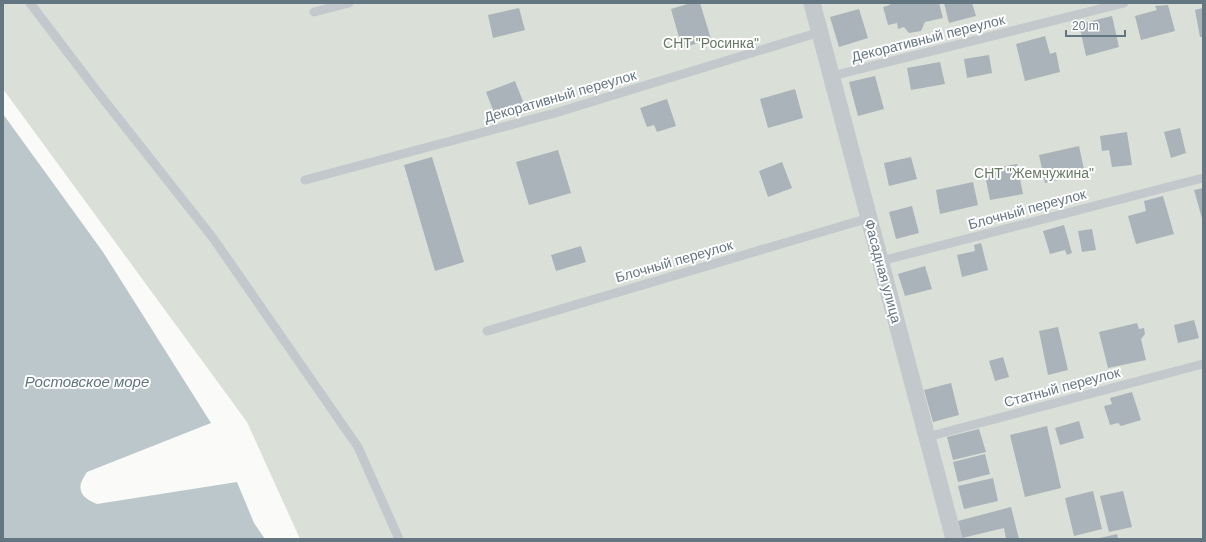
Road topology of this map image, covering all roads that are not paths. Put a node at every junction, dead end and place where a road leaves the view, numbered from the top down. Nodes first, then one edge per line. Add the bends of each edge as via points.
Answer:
1 (30, 3) edge
2 (349, 3) edge
3 (812, 3) edge
4 (1124, 3) edge
5 (314, 12) dead end
6 (820, 32) junction
7 (832, 76) junction
8 (1203, 178) edge
9 (305, 180) dead end
10 (869, 218) junction
11 (880, 261) junction
12 (487, 331) dead end
13 (1203, 364) edge
14 (927, 437) junction
15 (399, 539) edge
16 (954, 539) edge

1 - 15 lane via 213,238 358,447
2 - 5 lane
3 - 6 street, Фасадная улица
4 - 7 lane, Декоративный переулок
6 - 7 street, Фасадная улица
6 - 9 lane, Декоративный переулок via 554,113
7 - 10 street, Фасадная улица
8 - 11 lane, Блочный переулок
10 - 11 street, Фасадная улица
10 - 12 lane, Блочный переулок
11 - 14 street, Фасадная улица
13 - 14 lane, Статный переулок
14 - 16 street, Фасадная улица

